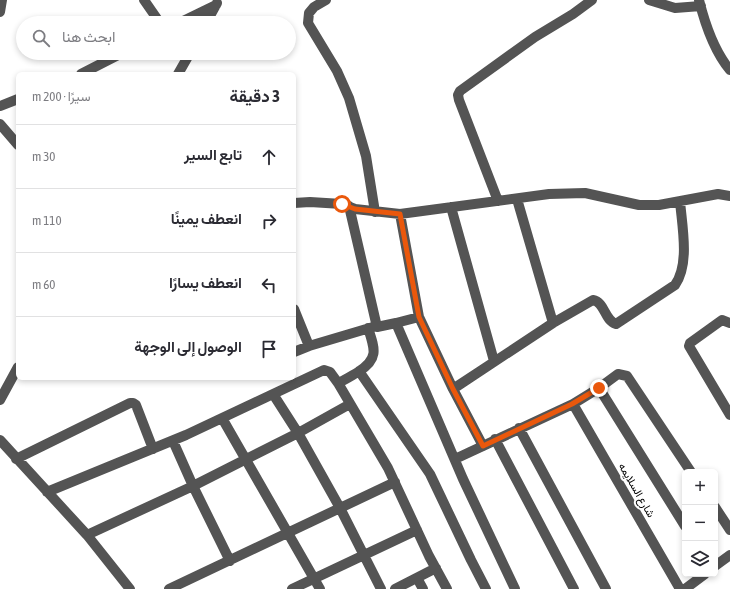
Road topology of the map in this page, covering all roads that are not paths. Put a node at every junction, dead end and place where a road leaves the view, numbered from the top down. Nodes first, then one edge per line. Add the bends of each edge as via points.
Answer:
1 (2, 0) edge
2 (144, 0) edge
3 (326, 0) edge
4 (592, 0) edge
5 (650, 0) edge
6 (217, 2) edge
7 (312, 3) edge
8 (700, 3) edge
9 (0, 12) edge
10 (155, 16) edge
11 (192, 16) edge
12 (210, 16) edge
13 (108, 60) edge
14 (185, 60) edge
15 (730, 70) edge
16 (85, 72) edge
17 (179, 72) edge
18 (16, 100) edge
19 (0, 106) edge
20 (0, 124) edge
21 (16, 143) edge
22 (730, 196) edge
23 (517, 199) junction
24 (498, 201) junction
25 (680, 201) junction
26 (296, 203) edge
27 (348, 206) junction
28 (451, 207) junction
29 (375, 212) junction
30 (400, 214) junction
31 (296, 314) edge
32 (419, 317) junction
33 (396, 323) junction
34 (553, 323) junction
35 (730, 323) edge
36 (372, 328) junction
37 (309, 346) junction
38 (296, 351) edge
39 (494, 361) junction
40 (16, 371) edge
41 (359, 371) junction
42 (338, 383) junction
43 (599, 388) junction
44 (453, 389) junction
45 (273, 394) junction
46 (0, 400) edge
47 (350, 404) junction
48 (572, 404) junction
49 (730, 415) edge
50 (222, 418) junction
51 (519, 428) junction
52 (298, 433) junction
53 (0, 440) edge
54 (495, 440) junction
55 (173, 441) junction
56 (483, 446) junction
57 (153, 449) junction
58 (245, 458) junction
59 (16, 459) junction
60 (455, 459) junction
61 (690, 469) edge
62 (395, 482) junction
63 (192, 486) junction
64 (47, 492) junction
65 (340, 508) junction
66 (718, 512) edge
67 (682, 521) edge
68 (417, 530) junction
69 (730, 530) edge
70 (289, 532) junction
71 (87, 535) junction
72 (364, 555) junction
73 (730, 555) edge
74 (230, 561) junction
75 (718, 564) edge
76 (436, 568) junction
77 (701, 577) edge
78 (314, 578) junction
79 (417, 578) junction
80 (130, 589) edge
81 (169, 589) edge
82 (292, 589) edge
83 (320, 589) edge
84 (381, 589) edge
85 (395, 589) edge
86 (423, 589) edge
87 (447, 589) edge
88 (486, 589) edge
89 (516, 589) edge
90 (574, 589) edge
91 (606, 589) edge
92 (680, 589) edge
93 (685, 589) edge

1 - 9 street
2 - 10 street
3 - 7 street
4 - 24 street via 458,93
5 - 8 street via 675,8
6 - 11 street
6 - 12 street
7 - 29 street via 308,23 337,71 349,98 366,156
8 - 15 street via 703,17 719,53
13 - 16 street
14 - 17 street
18 - 19 street
20 - 21 street
22 - 25 street via 718,194
23 - 24 street
23 - 25 street via 549,194 585,193 639,205
23 - 34 street
24 - 28 street
25 - 34 street via 683,268 675,285 616,324 610,321 599,302 593,300
26 - 27 street
27 - 29 street
27 - 36 street
28 - 30 street
28 - 39 street
29 - 30 street
30 - 32 street
31 - 37 street
32 - 33 street
32 - 44 street
33 - 36 street
33 - 60 street
34 - 39 street
35 - 49 street via 722,320 689,346
36 - 37 street
36 - 41 street via 373,358
37 - 38 street
39 - 44 street
40 - 46 street
41 - 42 street
41 - 88 street via 430,474
42 - 45 street via 330,372 324,370
42 - 47 street
43 - 48 street
43 - 61 street via 618,374 627,376
43 - 67 street
44 - 56 street
45 - 50 street
45 - 52 street
47 - 52 street
47 - 62 street via 370,434
48 - 51 street
48 - 92 street, شارع السلايمه
50 - 55 street
50 - 58 street
51 - 54 street
51 - 91 street
52 - 58 street
52 - 65 street
53 - 59 street
54 - 56 street
54 - 90 street
55 - 57 street
55 - 63 street
56 - 60 street
57 - 59 street via 136,406 130,403
57 - 64 street
58 - 63 street
58 - 70 street
59 - 64 street
60 - 89 street
62 - 65 street
62 - 68 street
63 - 71 street
63 - 74 street
64 - 71 street
65 - 70 street
65 - 72 street
66 - 69 street
68 - 72 street
68 - 76 street
70 - 74 street
70 - 78 street
71 - 80 street
72 - 78 street
72 - 84 street
73 - 75 street
74 - 81 street
76 - 79 street
76 - 87 street
77 - 93 street
78 - 82 street
78 - 83 street
79 - 85 street
79 - 86 street

